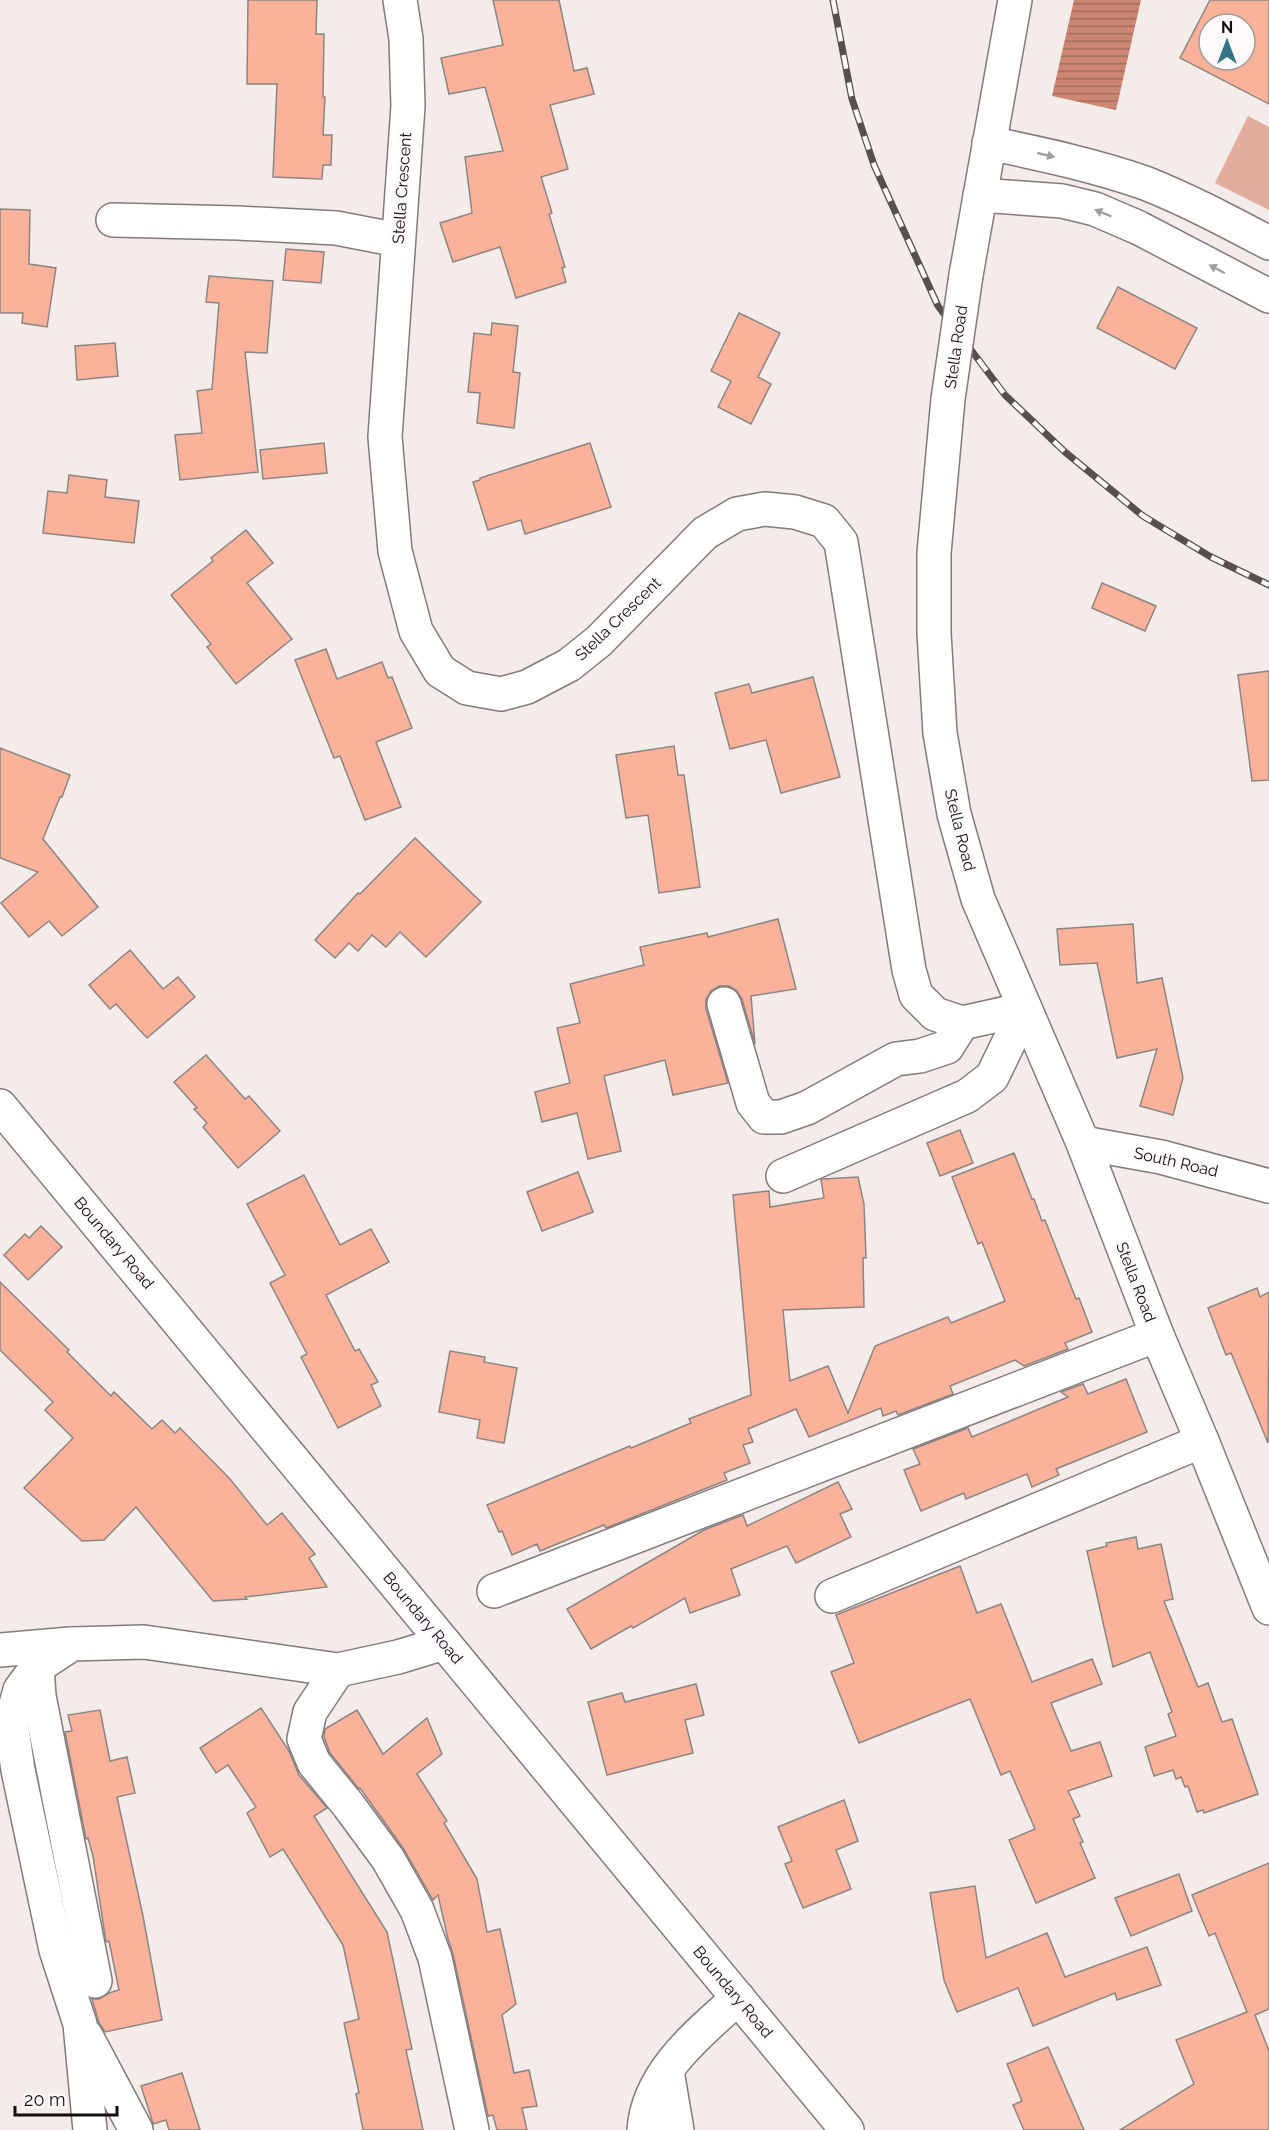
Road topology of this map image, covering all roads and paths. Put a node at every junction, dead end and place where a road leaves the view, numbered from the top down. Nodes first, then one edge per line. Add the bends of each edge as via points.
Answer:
1 (400, 0) edge
2 (1015, 0) edge
3 (989, 143) junction
4 (980, 195) junction
5 (1174, 195) junction
6 (113, 220) dead end
7 (1156, 237) junction
8 (398, 240) junction
9 (1269, 243) edge
10 (1269, 296) edge
11 (724, 1004) dead end
12 (1025, 1009) junction
13 (962, 1023) junction
14 (0, 1106) edge
15 (1083, 1143) junction
16 (783, 1176) dead end
17 (1269, 1186) edge
18 (1157, 1335) junction
19 (1202, 1441) junction
20 (494, 1591) dead end
21 (832, 1596) dead end
22 (1269, 1608) edge
23 (444, 1643) junction
24 (72, 1644) junction
25 (0, 1650) edge
26 (38, 1667) junction
27 (338, 1670) junction
28 (95, 1981) dead end
29 (738, 1998) junction
30 (80, 2024) junction
31 (667, 2071) junction
32 (90, 2130) edge
33 (136, 2130) edge
34 (472, 2130) edge
35 (644, 2130) edge
36 (677, 2130) edge
37 (847, 2130) edge

1 - 8 street, Stella Crescent via 406,39 408,106
2 - 3 street, Stella Road
3 - 4 street, Stella Road
3 -> 5 street via 1094,167
7 -> 4 street via 1095,209 1062,201
4 - 12 street, Stella Road, bridge via 948,399 934,553 934,633 940,733 954,814 978,899
5 - 7 street
5 - 9 street
6 - 8 street via 336,228
10 -> 7 street
8 - 13 street, Stella Crescent via 385,437 395,551 416,631 440,671 467,688 501,694 527,687 569,665 599,641 705,533 737,514 765,508 824,521 842,542 909,970 916,994 935,1014
11 - 13 street via 753,1103 764,1117 781,1117 807,1108 896,1059 947,1047
12 - 13 street
12 - 15 street, Stella Road
12 - 16 street via 992,1077 967,1096
14 - 23 street, Boundary Road
15 - 17 street, South Road via 1161,1157
15 - 18 street, Stella Road
18 - 19 street, Stella Road
18 - 20 street
19 - 21 street
19 - 22 street, Stella Road
23 - 27 street
23 - 29 street, Boundary Road
24 - 25 street
24 - 26 street
24 - 27 street via 144,1642
26 - 28 street via 39,1696
26 - 30 street via 20,1690 11,1722 56,1950
27 - 34 street via 310,1712 304,1739 314,1764 388,1859 417,1910 435,1958
29 - 31 street via 693,2038
29 - 37 street, Boundary Road
30 - 32 street
30 - 33 street
31 - 35 street via 654,2092
31 - 36 street

